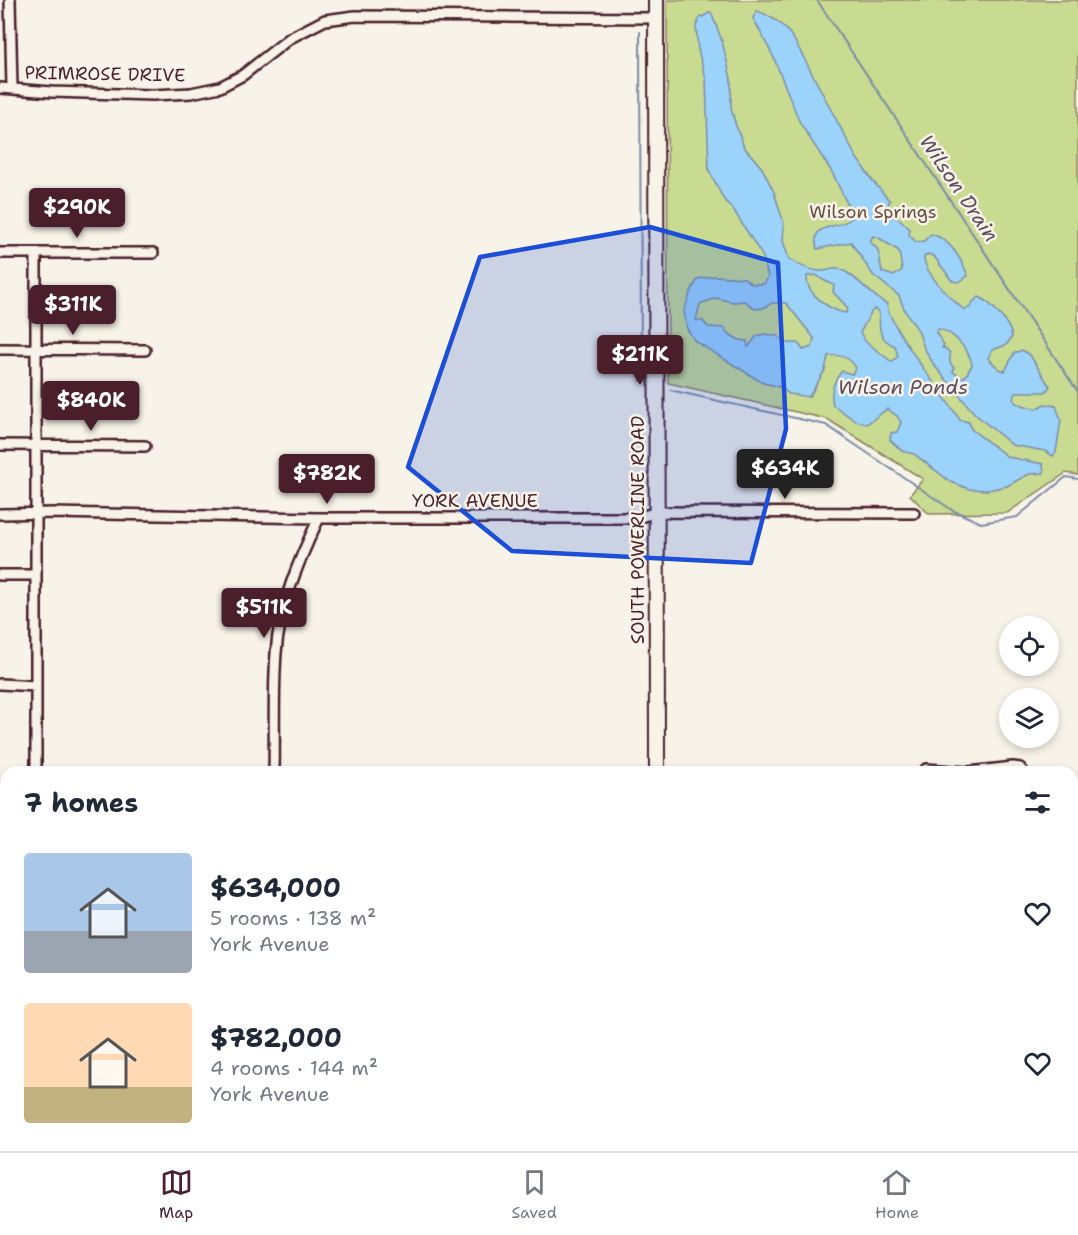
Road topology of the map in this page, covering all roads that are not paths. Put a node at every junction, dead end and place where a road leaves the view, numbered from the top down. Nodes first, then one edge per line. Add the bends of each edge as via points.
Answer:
1 (10, 0) edge
2 (656, 0) edge
3 (656, 18) junction
4 (0, 88) edge
5 (12, 88) junction
6 (0, 253) edge
7 (36, 253) junction
8 (153, 253) dead end
9 (0, 349) edge
10 (36, 349) junction
11 (145, 350) dead end
12 (0, 445) edge
13 (36, 445) junction
14 (145, 446) dead end
15 (657, 512) junction
16 (36, 513) junction
17 (914, 513) dead end
18 (0, 514) edge
19 (319, 518) junction
20 (0, 575) edge
21 (36, 575) junction
22 (0, 684) edge
23 (36, 686) junction
24 (36, 766) edge
25 (274, 766) edge
26 (657, 766) edge

1 - 5 street
2 - 3 street, SOUTH POWERLINE ROAD
3 - 5 street, PRIMROSE DRIVE via 355,16 325,20 290,38 243,75 220,87 153,95
3 - 15 street, SOUTH POWERLINE ROAD
4 - 5 street, PRIMROSE DRIVE
6 - 7 street
7 - 8 street
7 - 10 street
9 - 10 street
10 - 11 street
10 - 13 street
12 - 13 street
13 - 14 street
13 - 16 street
15 - 17 street, YORK AVENUE
15 - 19 street, YORK AVENUE via 637,518
15 - 26 street, SOUTH POWERLINE ROAD
16 - 18 street, YORK AVENUE
16 - 19 street, YORK AVENUE
16 - 21 street
19 - 25 street via 299,560 280,629 276,652
20 - 21 street
21 - 23 street
22 - 23 street
23 - 24 street

